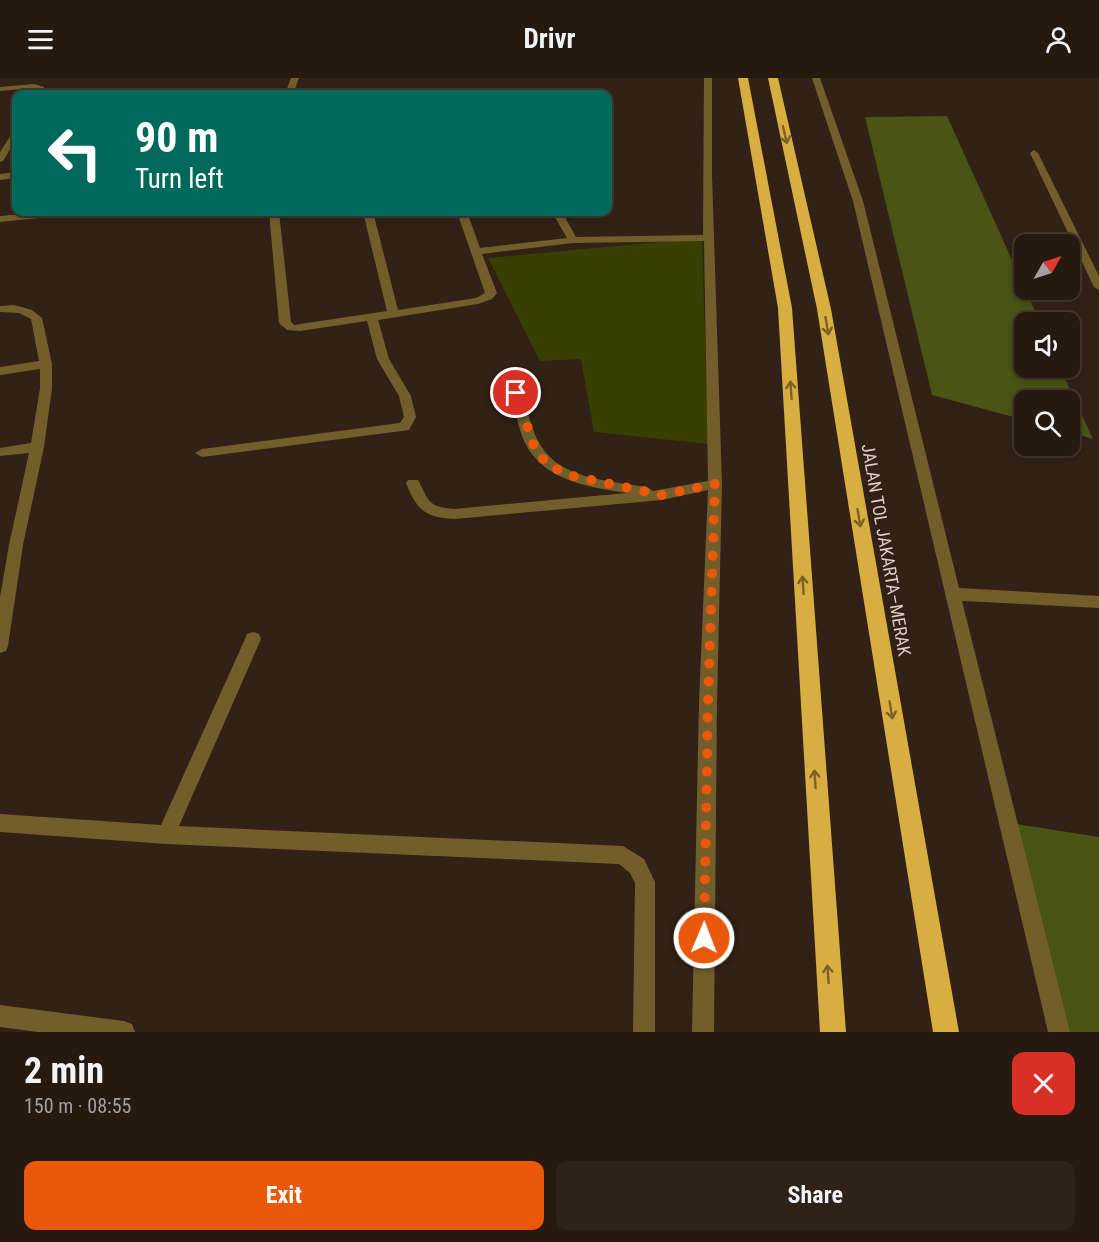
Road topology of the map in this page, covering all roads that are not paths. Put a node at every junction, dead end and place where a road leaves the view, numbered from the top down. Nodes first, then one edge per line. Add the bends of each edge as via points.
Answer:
1 (708, 78) edge
2 (744, 78) edge
3 (773, 78) edge
4 (816, 78) edge
5 (0, 89) edge
6 (41, 90) edge
7 (12, 142) edge
8 (1034, 153) dead end
9 (0, 159) edge
10 (30, 216) edge
11 (274, 216) edge
12 (369, 216) edge
13 (464, 216) edge
14 (559, 216) edge
15 (0, 219) edge
16 (710, 238) junction
17 (573, 240) junction
18 (477, 252) junction
19 (1099, 287) edge
20 (0, 309) edge
21 (393, 312) junction
22 (372, 317) junction
23 (46, 364) junction
24 (0, 371) edge
25 (516, 393) dead end
26 (37, 447) junction
27 (0, 452) edge
28 (202, 453) dead end
29 (413, 483) dead end
30 (715, 484) junction
31 (662, 495) junction
32 (16, 546) junction
33 (0, 548) edge
34 (953, 594) junction
35 (1099, 602) edge
36 (253, 639) dead end
37 (0, 646) edge
38 (0, 823) edge
39 (166, 835) junction
40 (0, 1016) edge
41 (124, 1032) edge
42 (644, 1032) edge
43 (703, 1032) edge
44 (833, 1032) edge
45 (946, 1032) edge
46 (1059, 1032) edge

1 - 16 street
44 -> 2 highway via 785,308
3 -> 45 highway, JALAN TOL JAKARTA–MERAK via 824,309
4 - 34 street via 858,201
5 - 6 street via 34,86
7 - 9 street
8 - 19 street
10 - 15 street
11 - 22 street via 287,326 300,328
12 - 21 street
13 - 18 street
14 - 17 street
16 - 17 street
16 - 30 street
17 - 18 street
18 - 21 street via 491,293 488,297
20 - 23 street via 19,309 36,318
21 - 22 street
22 - 28 street via 383,359 405,396 410,417 404,427
23 - 24 street
23 - 26 street
25 - 31 street via 535,449 547,464 568,475
26 - 27 street
26 - 32 street
29 - 31 street via 421,504 437,513
30 - 31 street
30 - 43 street
32 - 33 street
32 - 37 street
34 - 35 street
34 - 46 street
36 - 39 street
38 - 39 street
39 - 42 street via 623,855 637,866 645,882
40 - 41 street

